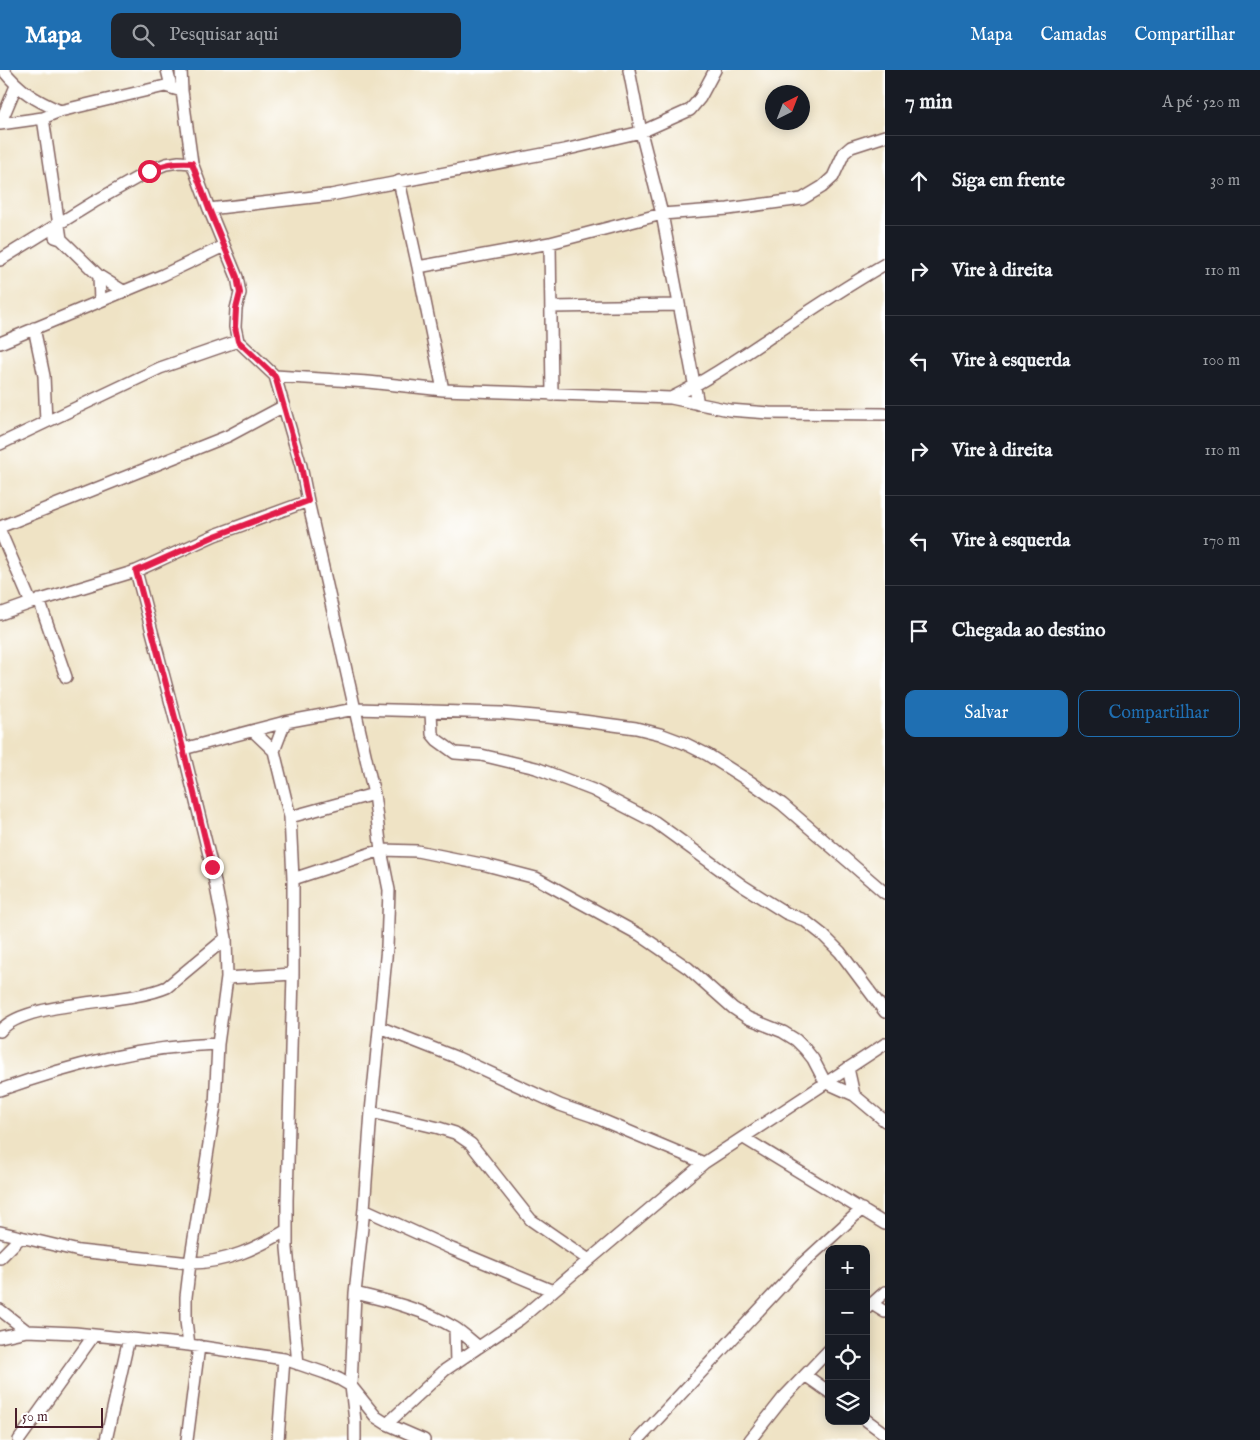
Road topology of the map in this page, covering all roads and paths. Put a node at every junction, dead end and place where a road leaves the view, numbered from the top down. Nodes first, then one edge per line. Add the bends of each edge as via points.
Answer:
1 (3, 70) edge
2 (180, 70) edge
3 (629, 70) edge
4 (715, 70) edge
5 (167, 79) edge
6 (16, 86) junction
7 (182, 91) junction
8 (60, 111) junction
9 (43, 118) junction
10 (0, 124) edge
11 (642, 132) junction
12 (885, 136) edge
13 (192, 163) junction
14 (399, 181) junction
15 (209, 209) junction
16 (662, 214) junction
17 (59, 225) junction
18 (45, 233) junction
19 (61, 239) junction
20 (550, 243) junction
21 (224, 246) junction
22 (0, 260) edge
23 (885, 264) edge
24 (418, 267) junction
25 (99, 276) junction
26 (124, 291) junction
27 (100, 301) junction
28 (679, 305) junction
29 (550, 307) junction
30 (34, 328) junction
31 (238, 341) junction
32 (0, 343) edge
33 (275, 376) junction
34 (694, 387) junction
35 (443, 390) junction
36 (552, 395) junction
37 (671, 398) junction
38 (698, 404) junction
39 (284, 406) junction
40 (885, 414) edge
41 (46, 422) junction
42 (0, 444) edge
43 (308, 501) junction
44 (0, 529) edge
45 (136, 571) junction
46 (35, 601) junction
47 (0, 614) edge
48 (66, 677) dead end
49 (355, 709) junction
50 (431, 711) junction
51 (285, 722) junction
52 (253, 731) junction
53 (183, 748) junction
54 (274, 751) junction
55 (374, 794) junction
56 (290, 817) junction
57 (381, 850) junction
58 (293, 879) junction
59 (885, 893) edge
60 (226, 938) junction
61 (293, 974) junction
62 (227, 978) junction
63 (885, 1012) edge
64 (379, 1027) junction
65 (0, 1031) edge
66 (218, 1044) junction
67 (885, 1044) edge
68 (848, 1068) junction
69 (826, 1082) junction
70 (0, 1088) edge
71 (854, 1095) junction
72 (371, 1112) junction
73 (885, 1121) edge
74 (744, 1138) junction
75 (704, 1163) junction
76 (364, 1209) junction
77 (862, 1209) junction
78 (885, 1224) edge
79 (287, 1230) junction
80 (0, 1232) edge
81 (21, 1237) junction
82 (0, 1258) edge
83 (589, 1260) junction
84 (190, 1263) junction
85 (553, 1291) junction
86 (885, 1292) edge
87 (355, 1293) junction
88 (870, 1305) edge
89 (870, 1306) edge
90 (0, 1310) edge
91 (885, 1312) edge
92 (455, 1328) junction
93 (27, 1331) junction
94 (94, 1335) junction
95 (0, 1338) edge
96 (129, 1338) junction
97 (194, 1346) junction
98 (479, 1347) junction
99 (825, 1354) edge
100 (284, 1359) junction
101 (456, 1363) junction
102 (298, 1364) junction
103 (805, 1375) junction
104 (351, 1386) junction
105 (825, 1389) edge
106 (870, 1423) edge
107 (386, 1424) junction
108 (885, 1434) edge
109 (19, 1440) edge
110 (106, 1440) edge
111 (186, 1440) edge
112 (278, 1440) edge
113 (355, 1440) edge
114 (424, 1440) edge
115 (638, 1440) edge
116 (750, 1440) edge

1 - 6 street
2 - 5 street
2 - 7 street
3 - 11 street
4 - 11 street via 690,110
5 - 7 street
5 - 8 street
6 - 8 street via 40,103
6 - 10 street
7 - 13 street
8 - 9 street
9 - 10 street
9 - 17 street
11 - 14 street
11 - 16 street
12 - 16 street via 851,147 844,153 833,177 802,199
13 - 15 street
13 - 17 street via 166,164 149,171
14 - 15 street via 331,195
14 - 24 street
15 - 21 street
16 - 20 street
16 - 28 street
17 - 18 street
17 - 19 street
18 - 19 street
18 - 22 street
19 - 25 street
20 - 24 street
20 - 29 street
21 - 26 street
21 - 31 street via 240,293 235,327
23 - 34 street
24 - 35 street
25 - 26 street
25 - 27 street
26 - 27 street
27 - 30 street
28 - 29 street
28 - 34 street
29 - 36 street
30 - 32 street
30 - 41 street via 44,376
31 - 33 street
31 - 41 street via 160,368
33 - 35 street
33 - 39 street
34 - 37 street
34 - 38 street
35 - 36 street
36 - 37 street
37 - 38 street
38 - 40 street via 769,413
39 - 43 street
39 - 44 street via 228,436
41 - 42 street
43 - 45 street via 215,536
43 - 49 street
44 - 46 street
45 - 46 street
45 - 53 street
46 - 47 street
46 - 48 street
49 - 50 street
49 - 51 street
49 - 55 street
50 - 59 street via 568,719 636,728 684,743 782,804
50 - 63 street via 432,734 455,753 481,755 536,768 592,790 655,822 759,897 804,920 840,952
51 - 52 street
51 - 54 street
52 - 53 street
52 - 54 street
53 - 60 street
54 - 56 street
55 - 56 street
55 - 57 street
56 - 58 street
57 - 58 street
57 - 64 street via 389,890
57 - 69 street via 417,852 486,864 536,878 640,935 688,968 748,1018 796,1040 813,1059
58 - 61 street
60 - 62 street
60 - 65 street via 160,990 39,1012 12,1020
61 - 62 street
61 - 79 street
62 - 66 street
64 - 72 street
64 - 75 street
66 - 70 street via 186,1045 96,1060
66 - 84 street via 215,1106
67 - 68 street
68 - 69 street
68 - 71 street
69 - 71 street
69 - 74 street
71 - 73 street
72 - 76 street
72 - 83 street via 455,1133 472,1144 531,1220
74 - 75 street
74 - 77 street
75 - 83 street
76 - 85 street
76 - 87 street
77 - 78 street
77 - 115 street via 802,1264
79 - 84 street via 246,1252 206,1263
79 - 102 street
80 - 81 street
81 - 82 street
81 - 84 street via 79,1251
83 - 85 street
84 - 97 street via 186,1321
85 - 98 street via 520,1320
86 - 88 street
87 - 92 street via 410,1308
87 - 104 street
89 - 91 street
90 - 93 street
92 - 98 street
92 - 101 street
93 - 94 street
93 - 95 street
94 - 96 street
94 - 109 street
96 - 97 street
96 - 110 street
97 - 100 street
97 - 111 street
98 - 101 street
99 - 103 street
100 - 102 street
100 - 112 street
101 - 107 street
102 - 104 street via 326,1372
103 - 105 street
103 - 116 street
104 - 107 street via 366,1407
104 - 113 street
106 - 108 street
107 - 114 street

